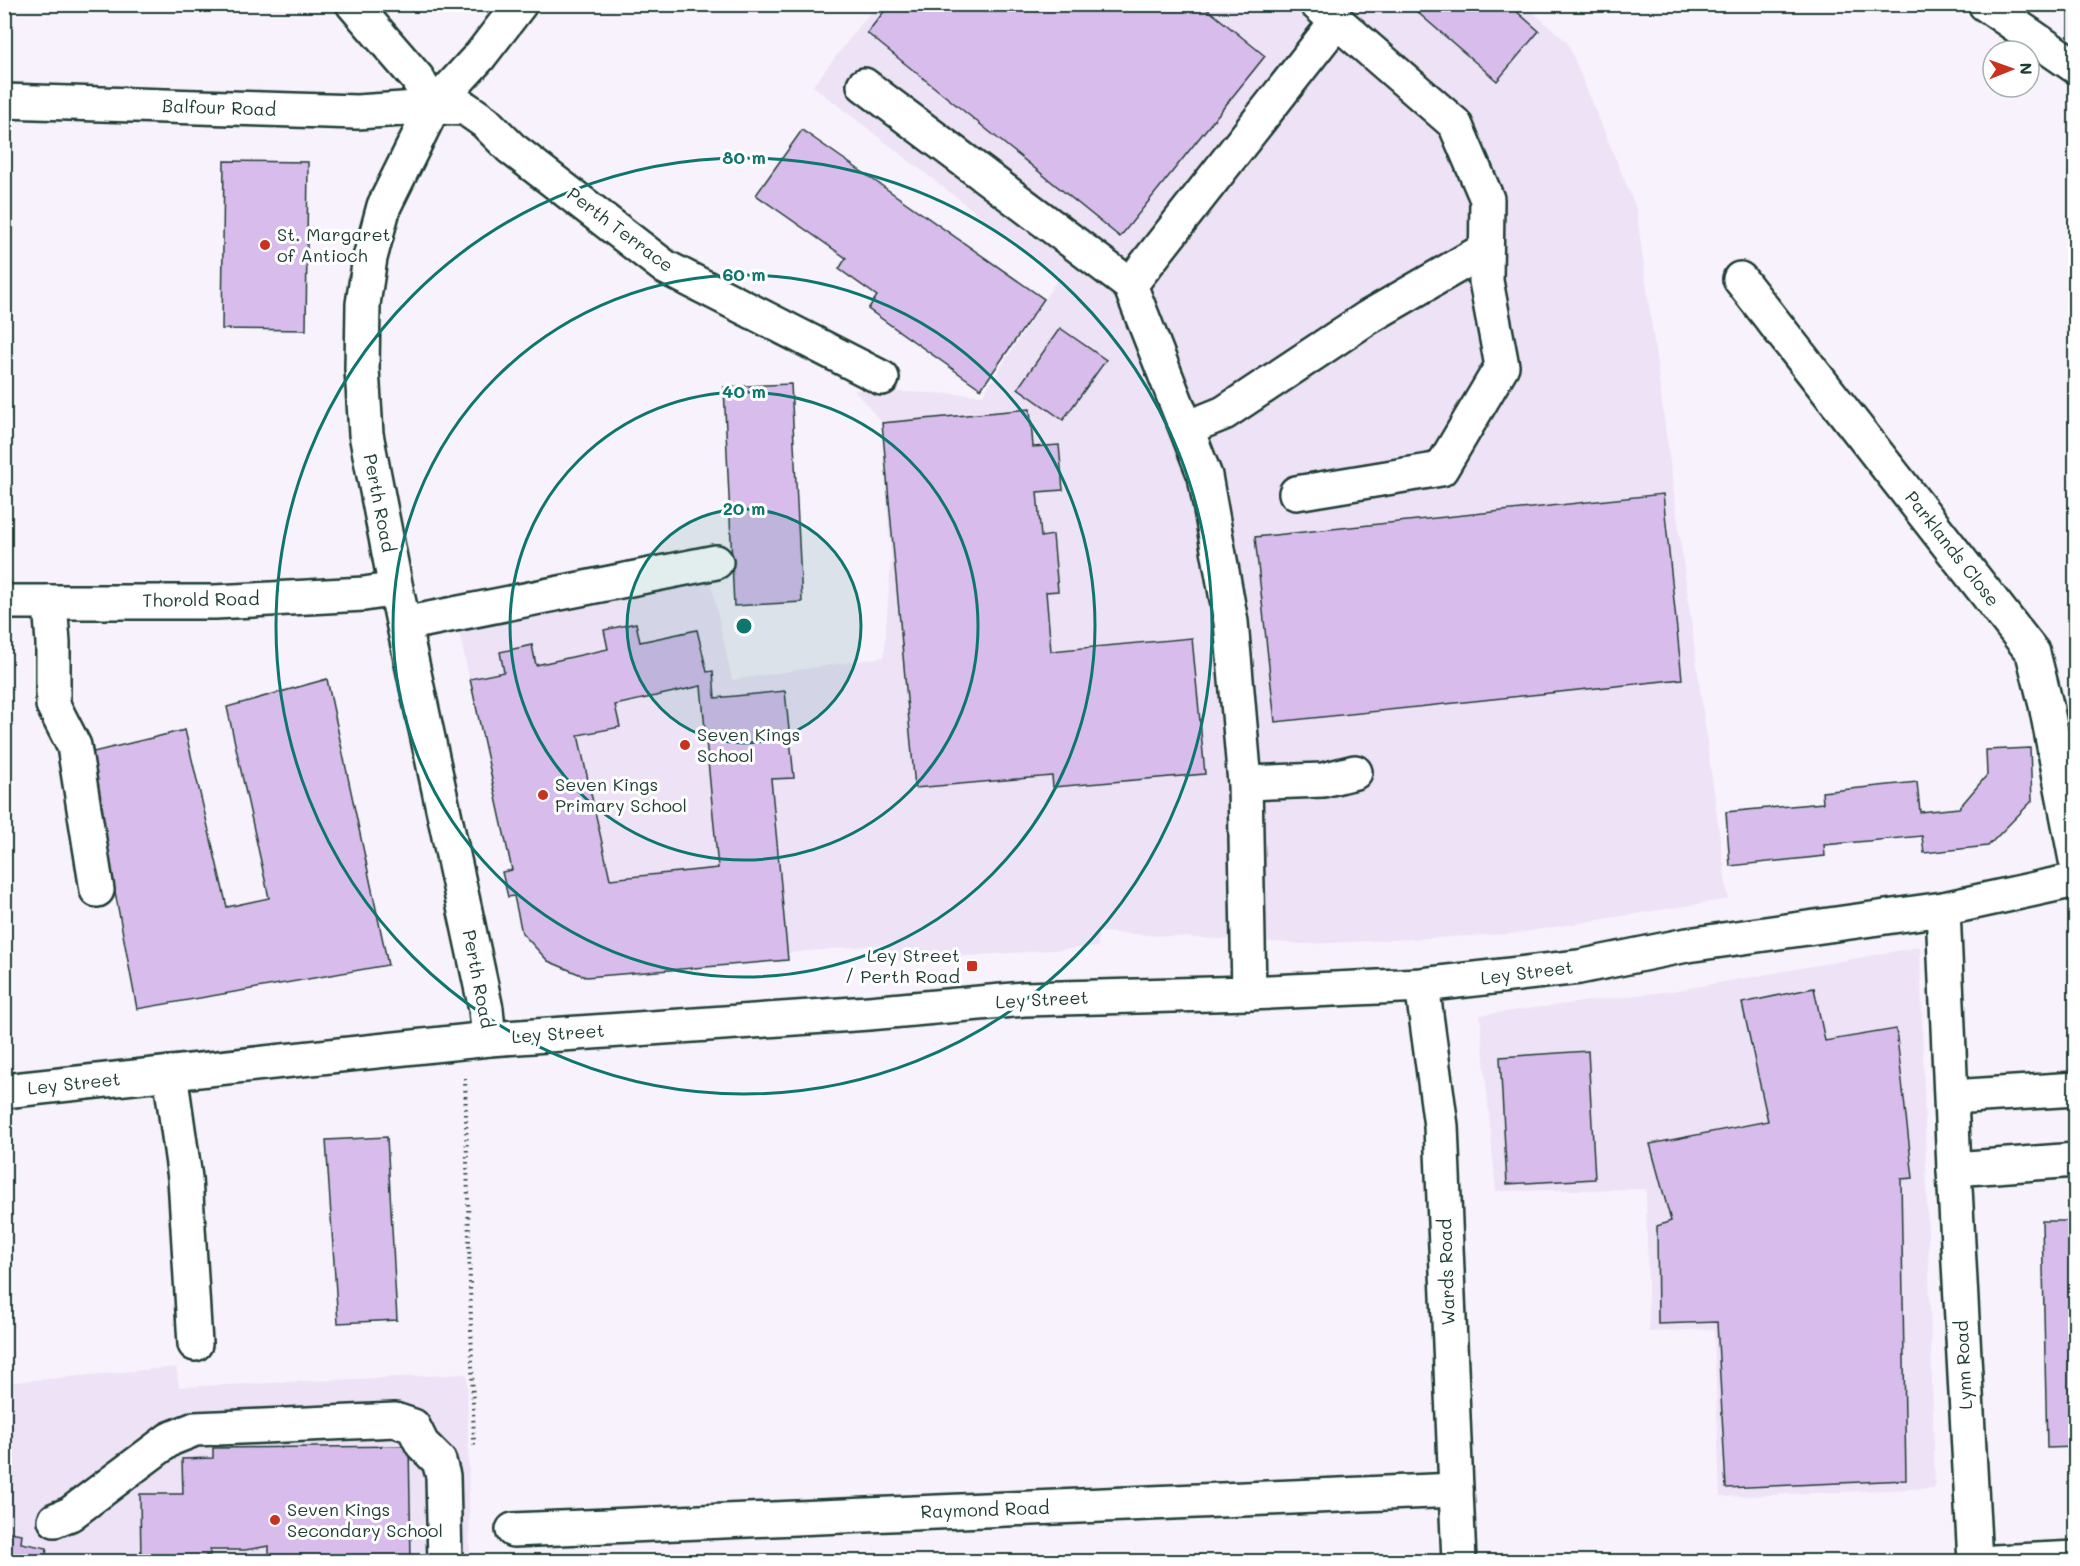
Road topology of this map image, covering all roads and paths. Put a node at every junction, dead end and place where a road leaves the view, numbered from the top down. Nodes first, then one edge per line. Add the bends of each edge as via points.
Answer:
1 (353, 4) edge
2 (520, 4) edge
3 (1985, 4) edge
4 (1327, 13) edge
5 (2076, 67) edge
6 (864, 85) dead end
7 (4, 101) edge
8 (433, 107) junction
9 (1486, 249) junction
10 (1740, 279) dead end
11 (1130, 285) junction
12 (882, 378) dead end
13 (1187, 428) junction
14 (1296, 493) dead end
15 (716, 562) dead end
16 (396, 589) junction
17 (4, 602) edge
18 (50, 602) junction
19 (404, 624) junction
20 (1355, 772) dead end
21 (1245, 783) junction
22 (2076, 860) edge
23 (2076, 880) edge
24 (97, 890) dead end
25 (1943, 909) junction
26 (1422, 985) junction
27 (1249, 993) junction
28 (476, 1040) junction
29 (170, 1073) junction
30 (2076, 1089) edge
31 (4, 1091) edge
32 (1952, 1096) junction
33 (2076, 1160) edge
34 (1954, 1169) junction
35 (195, 1344) dead end
36 (474, 1451) dead end
37 (1456, 1490) junction
38 (55, 1520) dead end
39 (513, 1530) dead end
40 (2076, 1558) edge
41 (445, 1562) edge
42 (1459, 1562) edge
43 (1975, 1562) edge
44 (1994, 1562) edge

1 - 8 street via 417,78
2 - 8 street, Perth Road
3 - 5 street
4 - 9 street via 1455,124 1486,199
4 - 11 street
6 - 11 street
7 - 8 street, Balfour Road via 357,112
8 - 12 street, Perth Terrace via 465,108 665,267
8 - 16 street, Perth Road via 384,206 363,304 366,434
9 - 13 street via 1367,318 1224,413
9 - 14 street via 1486,281 1502,366 1440,469
10 - 22 street, Parklands Close via 2033,652
11 - 13 street
13 - 21 street via 1205,476 1229,611
15 - 19 street
16 - 18 street, Thorold Road via 215,602
16 - 19 street, Perth Road
17 - 18 street, Thorold Road
18 - 24 street via 53,705 74,746
19 - 28 street, Perth Road via 486,1009
20 - 21 street via 1323,780
21 - 27 street
23 - 25 street, Ley Street
25 - 26 street, Ley Street via 1687,945 1579,967
25 - 32 street, Lynn Road
26 - 27 street, Ley Street
26 - 37 street, Wards Road via 1441,1126
27 - 28 street, Ley Street via 1024,999
28 - 29 street, Ley Street
28 - 36 path
29 - 31 street, Ley Street
29 - 35 street via 185,1179
30 - 32 street
32 - 34 street, Lynn Road
33 - 34 street
34 - 43 street, Lynn Road
37 - 39 street, Raymond Road
37 - 42 street, Wards Road
38 - 41 street via 69,1514 170,1439 195,1429 395,1420 413,1426 422,1444 439,1461 443,1476
40 - 44 street

